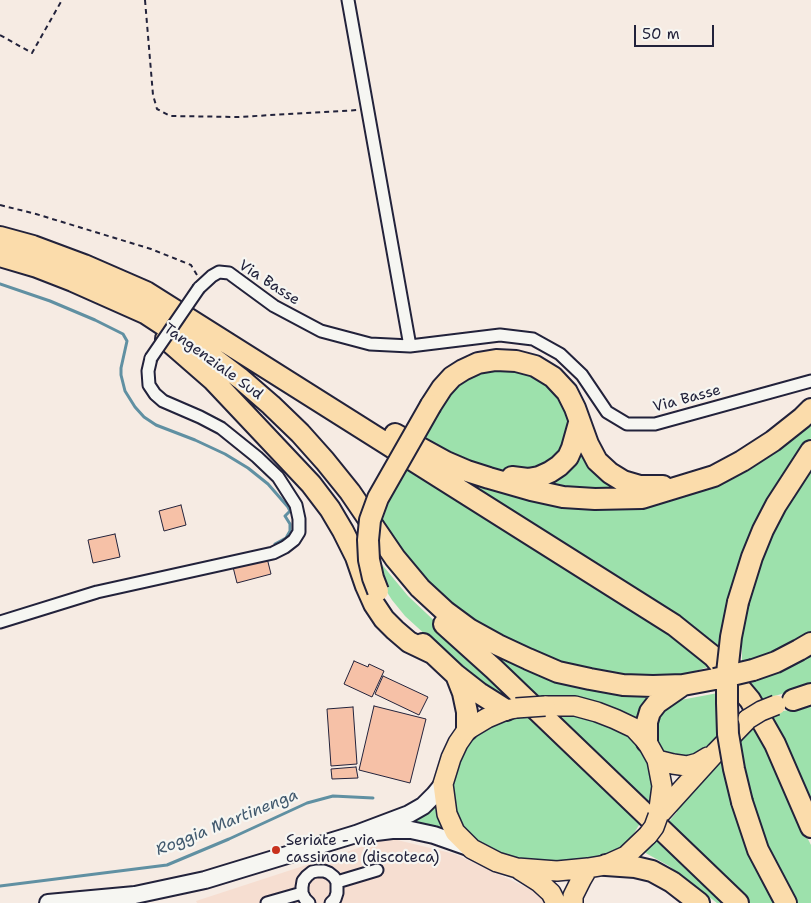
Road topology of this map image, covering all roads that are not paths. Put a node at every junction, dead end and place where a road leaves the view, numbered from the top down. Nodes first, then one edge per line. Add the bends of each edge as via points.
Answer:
1 (348, 0) edge
2 (0, 237) edge
3 (0, 256) edge
4 (145, 313) junction
5 (225, 341) junction
6 (410, 346) junction
7 (811, 381) edge
8 (811, 409) edge
9 (579, 423) junction
10 (421, 448) junction
11 (811, 451) edge
12 (683, 486) junction
13 (395, 558) junction
14 (0, 622) edge
15 (811, 643) edge
16 (432, 653) junction
17 (456, 675) junction
18 (683, 685) junction
19 (798, 700) edge
20 (511, 709) junction
21 (467, 730) junction
22 (647, 742) junction
23 (716, 752) junction
24 (658, 760) junction
25 (443, 784) junction
26 (658, 816) junction
27 (811, 827) edge
28 (356, 834) junction
29 (472, 849) junction
30 (597, 866) junction
31 (517, 868) junction
32 (377, 870) dead end
33 (337, 882) junction
34 (305, 898) edge
35 (48, 903) edge
36 (267, 903) edge
37 (331, 903) edge
38 (556, 903) edge
39 (573, 903) edge
40 (699, 903) edge
41 (738, 903) edge
42 (786, 903) edge

1 - 6 street
2 - 5 highway, Tangenziale Sud via 84,265 146,292
3 - 4 highway, Tangenziale Sud via 73,281
4 - 13 highway, Tangenziale Sud via 212,357 271,404 326,461
4 - 16 highway via 152,328 212,380 311,484 343,531 374,604 384,619 409,642
5 - 10 highway via 293,373
5 - 27 highway via 674,625 714,658 750,700 776,744
6 - 7 street, Via Basse via 500,335 533,339 560,354 582,375 607,412 627,424 655,424
6 - 14 street, Via Basse, bridge via 370,344 321,331 274,306 229,273 220,272 212,276 202,284 151,358 149,385 163,401 221,428 278,477 296,505 299,532 294,540 272,552 97,592
8 - 12 highway via 773,441 742,461 714,476
9 - 10 highway via 568,457 550,472 528,479 512,478
9 - 12 highway via 597,461 623,481 640,486
9 - 16 highway, bridge via 567,392 553,377 535,366 516,361 478,363 463,370 452,377 431,405 378,498 370,520 368,540 373,578 387,608
10 - 12 highway via 467,471 564,497 642,498
11 - 42 highway, bridge via 776,504 752,557 738,602 727,673 728,734 742,802 758,850
13 - 18 highway via 446,612 469,629 528,659 558,672 623,685
13 - 41 highway via 402,584
15 - 18 highway, bridge via 753,670
16 - 17 highway
17 - 20 highway
17 - 21 highway via 467,712
18 - 22 highway via 657,703 650,712
19 - 23 main road, bridge via 761,711 748,719
20 - 21 main road
20 - 22 main road, bridge via 575,706 634,728
21 - 25 main road via 451,758
22 - 24 main road
23 - 24 main road via 688,766
23 - 26 main road
24 - 26 main road via 662,786
25 - 28 main road via 423,806
25 - 29 main road via 447,814 455,832
26 - 30 main road, bridge via 648,835 626,856
28 - 29 main road via 411,830
28 - 35 main road via 170,888 135,895
29 - 31 main road
30 - 31 main road via 557,871
30 - 39 main road via 580,880
30 - 40 highway via 652,871
31 - 38 main road via 539,882
32 - 33 street
33 - 34 street via 329,873 312,872 303,881
33 - 37 street via 337,894
34 - 36 street

